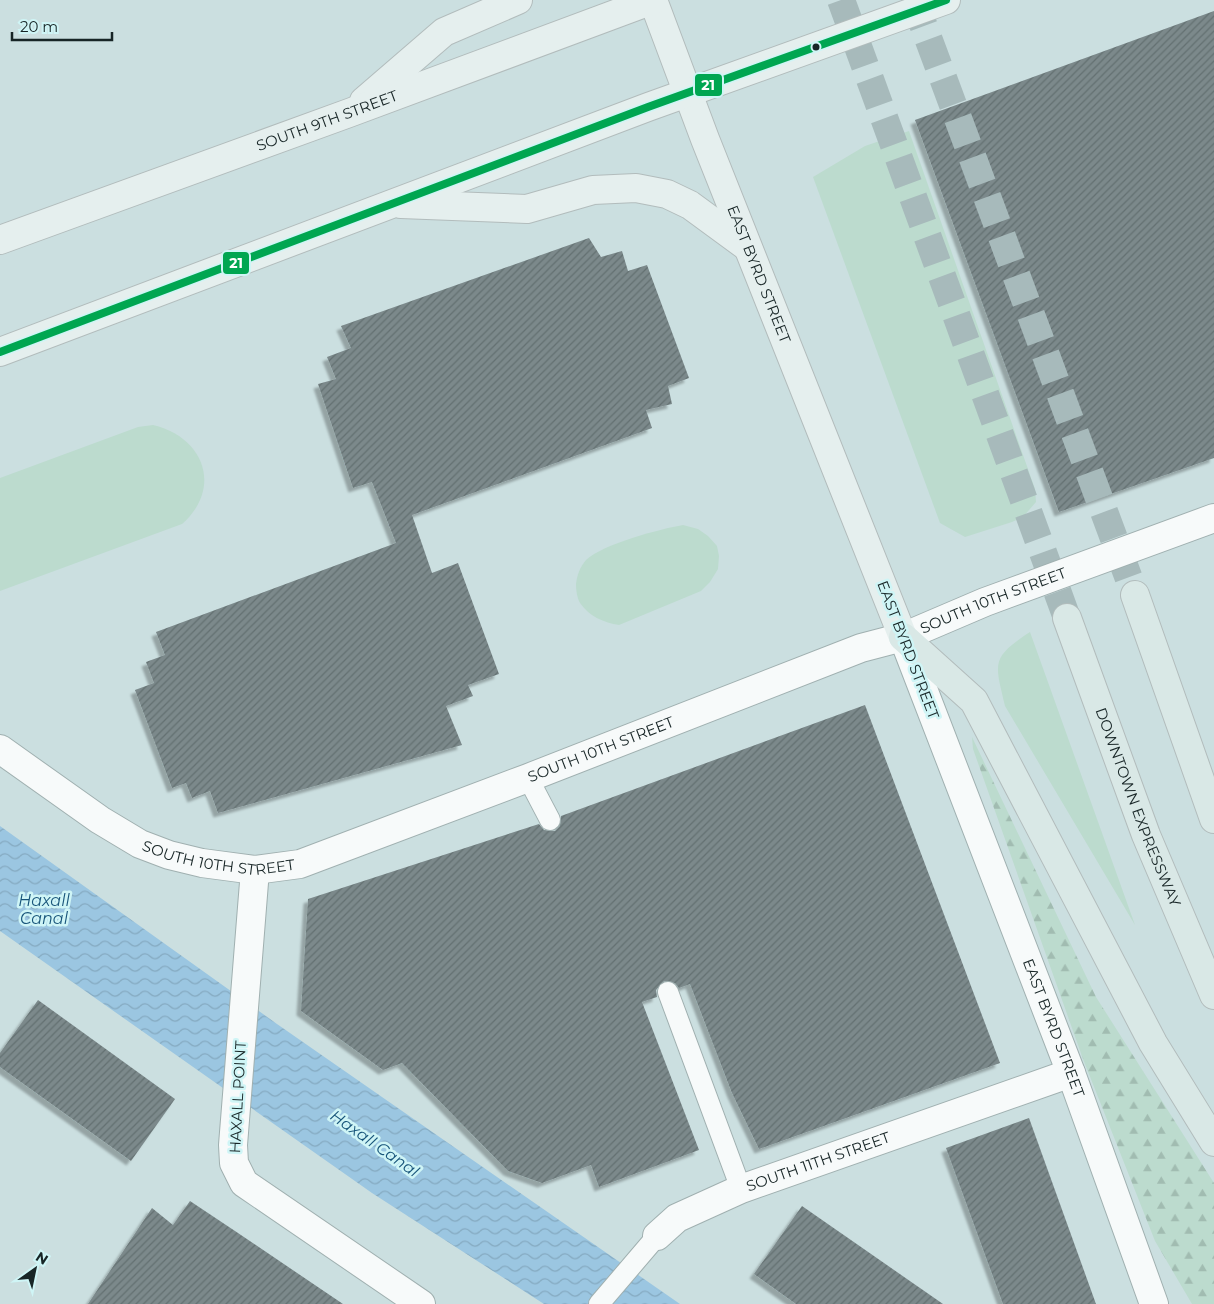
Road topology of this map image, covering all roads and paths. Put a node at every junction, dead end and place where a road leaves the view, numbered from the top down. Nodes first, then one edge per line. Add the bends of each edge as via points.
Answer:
1 (518, 0) edge
2 (653, 0) edge
3 (946, 0) edge
4 (687, 92) junction
5 (349, 114) junction
6 (390, 203) junction
7 (0, 240) edge
8 (747, 247) junction
9 (0, 352) edge
10 (1214, 518) edge
11 (1135, 595) tunnel mouth
12 (1067, 618) tunnel mouth
13 (903, 637) junction
14 (1159, 665) junction
15 (0, 749) edge
16 (1214, 777) edge
17 (528, 778) junction
18 (1214, 819) edge
19 (550, 820) dead end
20 (255, 870) junction
21 (668, 992) dead end
22 (1214, 995) edge
23 (1071, 1073) junction
24 (1214, 1142) edge
25 (741, 1189) junction
26 (657, 1236) joint
27 (421, 1304) edge
28 (599, 1304) edge
29 (1154, 1304) edge

1 - 5 main road via 444,32
2 - 4 main road, EAST BYRD STREET
2 - 5 main road, SOUTH 9TH STREET
3 - 4 main road
4 - 6 main road
4 - 8 main road, EAST BYRD STREET
5 - 7 main road, SOUTH 9TH STREET
6 - 8 main road via 527,209 593,190 636,188 667,194 690,205
6 - 9 main road
8 - 13 main road, EAST BYRD STREET
10 - 13 street, SOUTH 10TH STREET via 984,602
11 - 14 highway
12 - 22 highway, DOWNTOWN EXPRESSWAY via 1146,835
13 - 17 street, SOUTH 10TH STREET via 861,648
13 - 23 street, EAST BYRD STREET
13 - 24 highway via 974,701 1131,1002
14 - 16 highway
14 - 18 highway
15 - 20 street, SOUTH 10TH STREET via 100,820 140,844 202,864
17 - 19 lane
17 - 20 street, SOUTH 10TH STREET via 300,864
20 - 27 street, HAXALL POINT via 234,1163 244,1183
21 - 25 lane
23 - 25 street, SOUTH 11TH STREET
23 - 29 street, EAST BYRD STREET
25 - 26 street, SOUTH 11TH STREET via 677,1218
26 - 28 lane, SOUTH 11TH STREET

